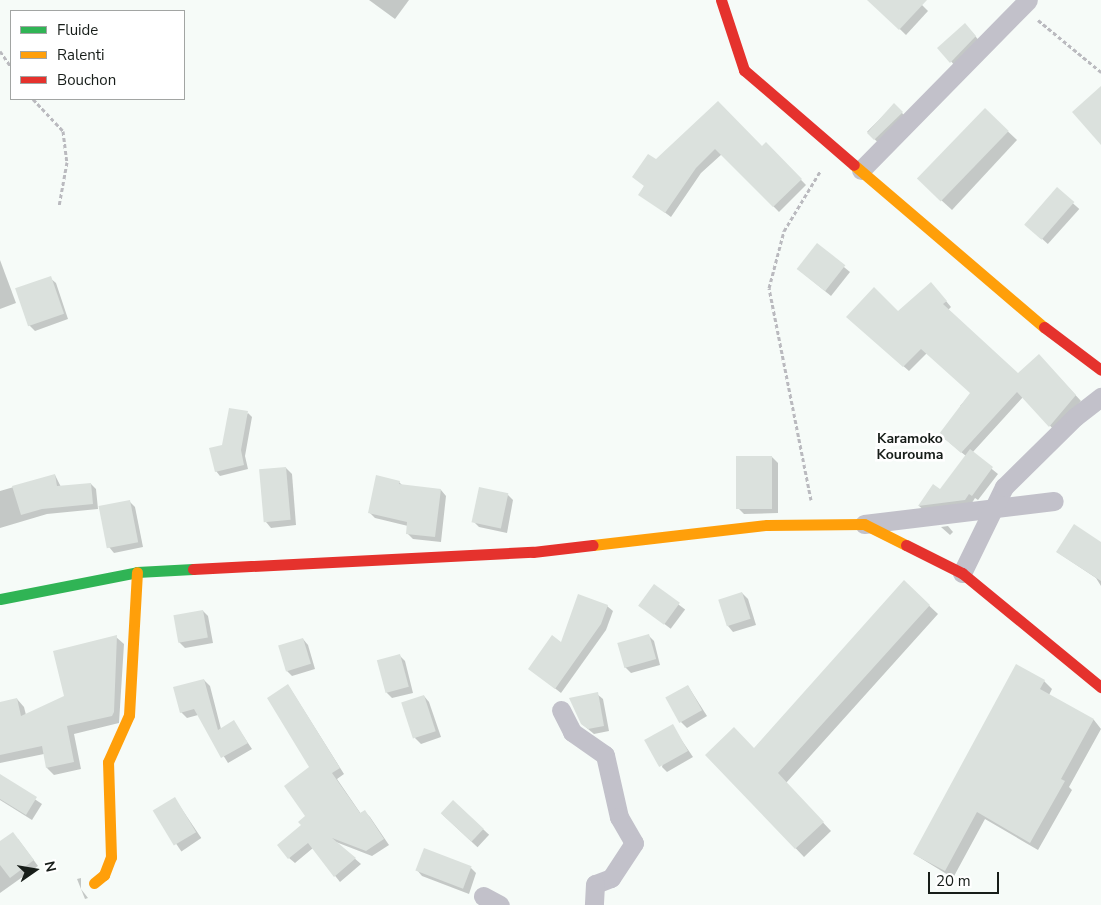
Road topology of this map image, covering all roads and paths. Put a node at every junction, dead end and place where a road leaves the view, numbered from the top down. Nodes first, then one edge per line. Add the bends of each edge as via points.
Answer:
1 (721, 0) edge
2 (1031, 6) edge
3 (0, 51) edge
4 (10, 66) edge
5 (1101, 72) edge
6 (35, 100) edge
7 (834, 148) junction
8 (861, 170) junction
9 (59, 206) dead end
10 (1101, 370) edge
11 (1101, 397) edge
12 (1054, 501) dead end
13 (993, 508) junction
14 (864, 524) junction
15 (816, 525) junction
16 (137, 572) junction
17 (962, 573) junction
18 (0, 599) edge
19 (1101, 687) edge
20 (561, 710) dead end
21 (94, 883) dead end
22 (483, 896) dead end
23 (500, 905) edge
24 (594, 905) edge

1 - 7 street via 744,70
2 - 5 path via 1037,19
2 - 8 street
3 - 4 path
6 - 9 path via 63,131 67,162
7 - 8 street
7 - 15 path via 784,231 769,288
8 - 10 street via 1037,322
11 - 13 street via 1075,417 1004,487
12 - 13 street
13 - 14 street
13 - 17 street
14 - 15 street
14 - 17 street
15 - 16 street via 767,525 532,552
16 - 18 street
16 - 21 street via 129,715 108,762 111,856 104,874
17 - 19 street
20 - 24 street via 572,732 605,755 619,817 634,844 611,878 595,884
22 - 23 street

